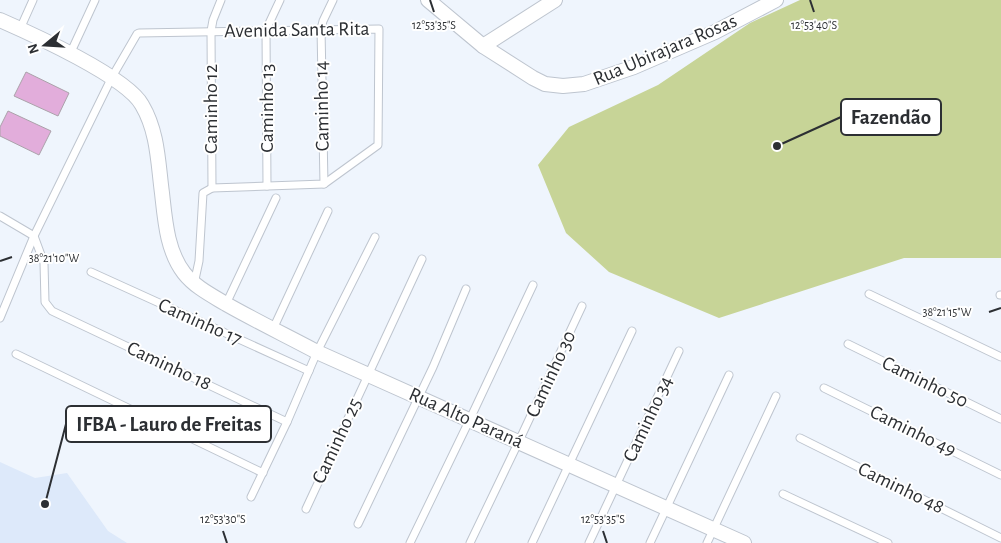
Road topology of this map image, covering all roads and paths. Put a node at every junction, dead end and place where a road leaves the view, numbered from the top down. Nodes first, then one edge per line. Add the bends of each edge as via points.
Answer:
1 (33, 0) edge
2 (95, 0) edge
3 (221, 0) edge
4 (280, 0) edge
5 (334, 0) edge
6 (428, 0) edge
7 (555, 0) edge
8 (776, 0) edge
9 (0, 20) edge
10 (20, 29) junction
11 (321, 29) junction
12 (266, 30) junction
13 (211, 31) junction
14 (483, 46) junction
15 (70, 54) junction
16 (112, 77) junction
17 (324, 184) junction
18 (267, 186) junction
19 (212, 188) junction
20 (276, 198) dead end
21 (328, 210) dead end
22 (0, 216) edge
23 (34, 236) junction
24 (375, 237) dead end
25 (422, 259) dead end
26 (91, 272) dead end
27 (193, 284) junction
28 (533, 285) dead end
29 (466, 289) dead end
30 (868, 294) dead end
31 (226, 304) junction
32 (582, 306) dead end
33 (0, 318) edge
34 (273, 329) junction
35 (632, 331) dead end
36 (848, 344) dead end
37 (680, 351) dead end
38 (318, 352) junction
39 (16, 354) dead end
40 (1001, 357) edge
41 (309, 371) junction
42 (369, 374) junction
43 (729, 375) dead end
44 (824, 388) dead end
45 (418, 396) junction
46 (776, 396) dead end
47 (470, 419) junction
48 (1001, 419) edge
49 (287, 422) junction
50 (800, 438) dead end
51 (519, 442) junction
52 (570, 464) junction
53 (263, 473) junction
54 (1001, 475) edge
55 (617, 486) junction
56 (783, 494) dead end
57 (252, 497) dead end
58 (667, 508) junction
59 (306, 509) dead end
60 (358, 524) dead end
61 (714, 529) junction
62 (1001, 538) edge
63 (410, 543) edge
64 (470, 543) edge
65 (532, 543) edge
66 (589, 543) edge
67 (650, 543) edge
68 (707, 543) edge
69 (744, 543) edge
70 (888, 543) edge

1 - 10 lane
2 - 15 lane
3 - 13 lane, Caminho 12
4 - 12 lane
5 - 11 lane
6 - 14 street, Rua Ubirajara Rosas
7 - 14 street
8 - 14 street, Rua Ubirajara Rosas via 715,32 584,84 545,84
9 - 10 street
10 - 15 street
11 - 12 lane, Avenida Santa Rita
11 - 17 lane, Caminho 14
11 - 17 lane, Avenida Santa Rita via 379,29 378,145
12 - 13 lane, Avenida Santa Rita
12 - 18 lane, Caminho 13
13 - 16 lane, Avenida Santa Rita via 139,33
13 - 19 lane, Caminho 12
15 - 16 street
16 - 23 lane
16 - 27 street via 142,104 152,128 170,246
17 - 18 lane
18 - 19 lane
19 - 27 lane via 203,193 199,261
20 - 31 lane
21 - 34 lane
22 - 23 lane
23 - 33 lane
23 - 49 lane, Caminho 18 via 44,263 45,302 52,311
24 - 38 lane
25 - 42 lane, Caminho 25
26 - 41 lane, Caminho 17
27 - 31 street, Rua Alto Paraná
28 - 47 lane
29 - 45 lane
30 - 40 lane
31 - 34 street, Rua Alto Paraná
32 - 51 lane, Caminho 30
34 - 38 street, Rua Alto Paraná
35 - 52 lane
36 - 48 lane, Caminho 50
37 - 55 lane, Caminho 34
38 - 41 lane
38 - 42 street, Rua Alto Paraná
39 - 53 lane
41 - 49 lane
42 - 45 street, Rua Alto Paraná
42 - 59 lane, Caminho 25
43 - 58 lane
44 - 54 lane, Caminho 49
45 - 47 street, Rua Alto Paraná
45 - 60 lane
46 - 61 lane
47 - 51 street, Rua Alto Paraná
47 - 63 lane
49 - 53 lane
50 - 62 lane, Caminho 48
51 - 52 street, Rua Alto Paraná
51 - 64 lane, Caminho 30
52 - 55 street, Rua Alto Paraná
52 - 65 lane
53 - 57 lane
55 - 58 street, Rua Alto Paraná
55 - 66 lane, Caminho 34
56 - 70 lane
58 - 61 street, Rua Alto Paraná
58 - 67 lane
61 - 68 lane
61 - 69 street, Rua Alto Paraná

